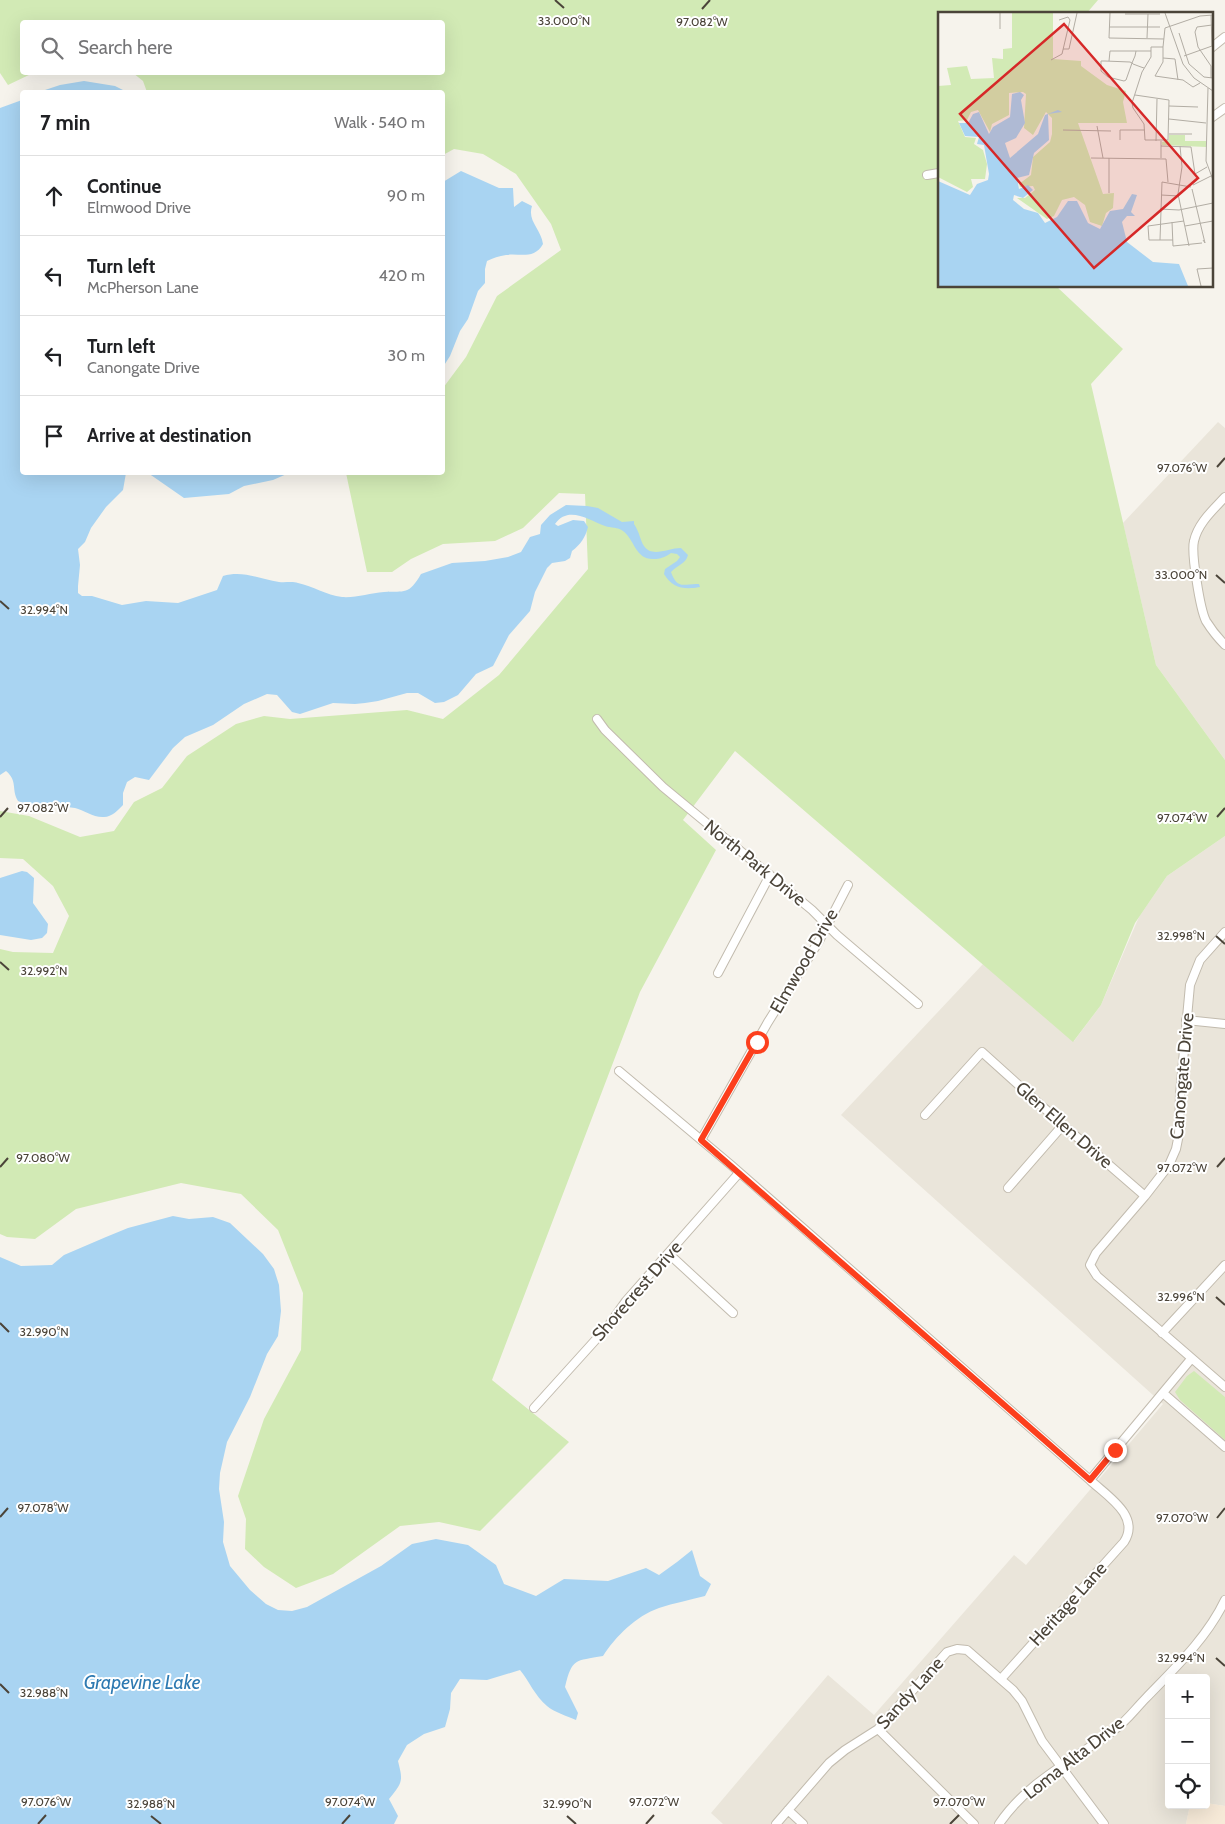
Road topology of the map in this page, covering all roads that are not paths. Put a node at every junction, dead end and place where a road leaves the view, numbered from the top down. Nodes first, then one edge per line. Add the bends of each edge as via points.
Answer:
1 (1225, 37) edge
2 (1212, 47) edge
3 (1225, 108) edge
4 (1212, 117) edge
5 (938, 174) edge
6 (927, 175) dead end
7 (1225, 497) edge
8 (1225, 645) edge
9 (596, 719) dead end
10 (770, 875) junction
11 (848, 885) dead end
12 (827, 925) junction
13 (1225, 932) edge
14 (718, 973) dead end
15 (918, 1004) dead end
16 (1186, 1020) junction
17 (1225, 1024) edge
18 (619, 1071) dead end
19 (925, 1115) dead end
20 (1063, 1125) junction
21 (701, 1140) junction
22 (739, 1173) junction
23 (1008, 1188) dead end
24 (1145, 1196) junction
25 (669, 1254) junction
26 (1225, 1265) edge
27 (733, 1313) dead end
28 (1162, 1334) junction
29 (1192, 1359) junction
30 (1225, 1388) edge
31 (1163, 1393) junction
32 (534, 1408) dead end
33 (1225, 1447) edge
34 (1090, 1480) junction
35 (1225, 1600) edge
36 (1001, 1679) junction
37 (878, 1729) junction
38 (1061, 1766) junction
39 (1092, 1807) junction
40 (788, 1810) junction
41 (776, 1824) edge
42 (803, 1824) edge
43 (974, 1824) edge
44 (999, 1824) edge
45 (1104, 1824) edge
46 (1110, 1824) edge

1 - 2 street
3 - 4 street
5 - 6 street
7 - 8 street via 1204,521 1194,539 1193,561 1206,620
9 - 10 street, North Park Drive via 663,787
10 - 12 street, North Park Drive
10 - 14 street
11 - 12 street, Elmwood Drive
12 - 15 street, North Park Drive
12 - 21 street, Elmwood Drive
13 - 16 street, Canongate Drive via 1200,960 1193,975
16 - 17 street
16 - 24 street, Canongate Drive via 1176,1149 1169,1165
18 - 21 street
19 - 20 street, Glen Ellen Drive via 982,1052
20 - 23 street
20 - 24 street, Glen Ellen Drive
21 - 22 street
22 - 25 street, Shorecrest Drive
22 - 34 street
24 - 28 street, Canongate Drive via 1096,1253 1090,1265 1097,1276
25 - 27 street
25 - 32 street, Shorecrest Drive
26 - 28 street
28 - 29 street, Canongate Drive
29 - 30 street, Canongate Drive
29 - 31 street
31 - 33 street
31 - 34 street
34 - 36 street, Heritage Lane via 1125,1513 1130,1525 1129,1534
35 - 38 street, Loma Alta Drive via 1208,1629 1179,1664 1120,1726
36 - 37 street, Sandy Lane via 967,1650 947,1652
36 - 38 street, Sandy Lane via 1022,1701 1042,1741
37 - 40 street, Sandy Lane via 830,1762
37 - 43 street
38 - 39 street, Sandy Lane
38 - 44 street, Loma Alta Drive via 1027,1792
39 - 45 street, Sandy Lane
39 - 46 street, Sandy Lane
40 - 41 street, Sandy Lane
40 - 42 street

